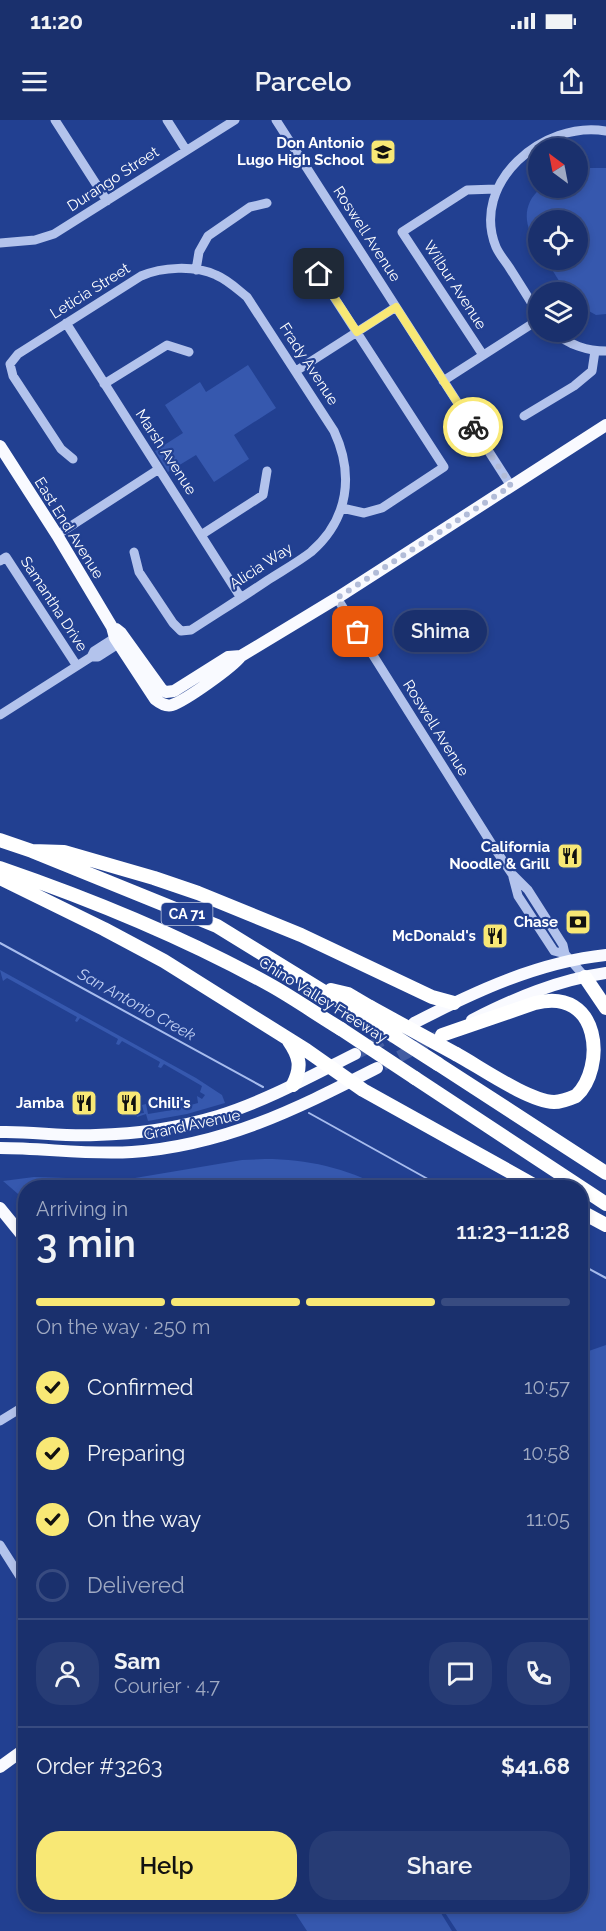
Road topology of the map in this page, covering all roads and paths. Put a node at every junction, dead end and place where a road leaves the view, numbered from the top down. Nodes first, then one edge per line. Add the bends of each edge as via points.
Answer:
1 (55, 120) edge
2 (167, 120) edge
3 (235, 120) edge
4 (276, 120) edge
5 (596, 124) edge
6 (606, 131) edge
7 (186, 150) junction
8 (496, 189) junction
9 (107, 201) junction
10 (267, 203) dead end
11 (0, 243) edge
12 (309, 262) dead end
13 (196, 270) junction
14 (528, 298) edge
15 (396, 307) junction
16 (66, 323) junction
17 (528, 326) edge
18 (357, 332) junction
19 (570, 342) edge
20 (596, 351) junction
21 (606, 351) edge
22 (189, 352) dead end
23 (483, 355) junction
24 (296, 371) junction
25 (443, 381) junction
26 (104, 384) junction
27 (524, 416) dead end
28 (606, 425) edge
29 (0, 446) edge
30 (73, 459) dead end
31 (159, 469) junction
32 (267, 471) dead end
33 (511, 486) junction
34 (342, 507) junction
35 (57, 535) junction
36 (201, 535) junction
37 (134, 552) dead end
38 (3, 559) edge
39 (241, 598) junction
40 (337, 598) junction
41 (119, 636) junction
42 (77, 666) junction
43 (0, 715) edge
44 (0, 840) edge
45 (32, 851) junction
46 (0, 868) edge
47 (0, 878) edge
48 (606, 955) edge
49 (568, 958) junction
50 (606, 974) edge
51 (585, 977) junction
52 (454, 1003) junction
53 (606, 1008) edge
54 (365, 1010) junction
55 (414, 1023) tunnel mouth
56 (440, 1036) joint
57 (286, 1037) junction
58 (355, 1054) tunnel mouth
59 (330, 1066) junction
60 (377, 1068) tunnel mouth
61 (350, 1082) junction
62 (293, 1085) junction
63 (0, 1132) edge
64 (0, 1148) edge
65 (606, 1173) edge
66 (525, 1180) edge
67 (570, 1180) edge
68 (588, 1192) edge
69 (0, 1197) edge
70 (606, 1204) edge
71 (0, 1208) edge
72 (588, 1215) edge
73 (18, 1217) edge
74 (606, 1225) edge
75 (18, 1230) edge
76 (18, 1410) edge
77 (0, 1421) edge
78 (0, 1545) edge
79 (18, 1573) edge
80 (18, 1746) edge
81 (18, 1754) edge
82 (0, 1759) edge
83 (0, 1767) edge

1 - 9 street
2 - 7 street
3 - 7 street, Durango Street
4 - 15 street, Roswell Avenue
5 - 6 street
5 - 8 street via 556,134 521,155
7 - 9 street, Durango Street
8 - 14 street via 491,219 496,247
8 - 23 street, Wilbur Avenue via 467,190 402,232
9 - 11 street, Durango Street via 54,234
10 - 13 street via 250,207 207,236
12 - 18 street
13 - 16 street, Leticia Street via 165,269 141,276
13 - 24 street, Frady Avenue via 215,274 247,297
15 - 18 street
15 - 25 street, Roswell Avenue
16 - 26 street, Marsh Avenue
16 - 30 street, Leticia Street via 18,354 10,364 61,449
17 - 23 street
18 - 24 street
18 - 34 street via 444,466 382,508 364,513
19 - 20 street
20 - 21 street
20 - 27 street via 592,371
22 - 26 street via 167,345
23 - 25 street
24 - 34 street, Frady Avenue via 343,450 346,470
25 - 33 street, Roswell Avenue
26 - 31 street, Marsh Avenue
28 - 33 main road
29 - 35 main road, East End Avenue
31 - 35 street
31 - 36 street, Marsh Avenue
32 - 36 street via 263,495
33 - 40 main road
34 - 39 street, Alicia Way via 311,552
35 - 41 main road, East End Avenue
36 - 39 street, Marsh Avenue
37 - 39 street, Alicia Way via 139,572 181,631 191,630
38 - 42 street, Samantha Drive
40 - 41 main road, East End Avenue via 241,656 228,657 163,698 162,690
40 - 49 street, Roswell Avenue via 512,874 518,896 554,951
41 - 42 street
42 - 43 street
44 - 45 highway, Chino Valley Freeway / CA 71
45 - 52 highway via 64,852 198,893 310,939 432,997
45 - 54 highway, Chino Valley Freeway / CA 71 via 217,926 320,988
46 - 67 highway, Chino Valley Freeway / CA 71, bridge via 59,888 232,964 341,1029
47 - 57 highway via 154,956
48 - 49 main road
49 - 51 street, Roswell Avenue
49 - 52 main road
50 - 51 main road
51 - 53 highway
51 - 56 main road via 531,993
52 - 55 main road
54 - 56 highway, bridge via 542,1100 569,1099 592,1085 602,1069 605,1052 604,1037 596,1022 583,1008 561,1000 535,1003
54 - 65 highway, Chino Valley Freeway / CA 71, bridge via 438,1064
57 - 59 highway
57 - 62 highway via 300,1062
58 - 59 main road, Grand Avenue
59 - 61 highway
59 - 62 main road, Grand Avenue
60 - 61 main road, Grand Avenue
61 - 64 main road, Grand Avenue via 277,1117 224,1136 150,1150
61 - 66 highway
62 - 63 main road, Grand Avenue via 204,1120 144,1132 85,1136
68 - 70 highway, Chino Valley Freeway / CA 71, bridge
69 - 73 main road
71 - 75 main road
72 - 74 highway
76 - 77 street
78 - 79 street
80 - 82 main road
81 - 83 main road

